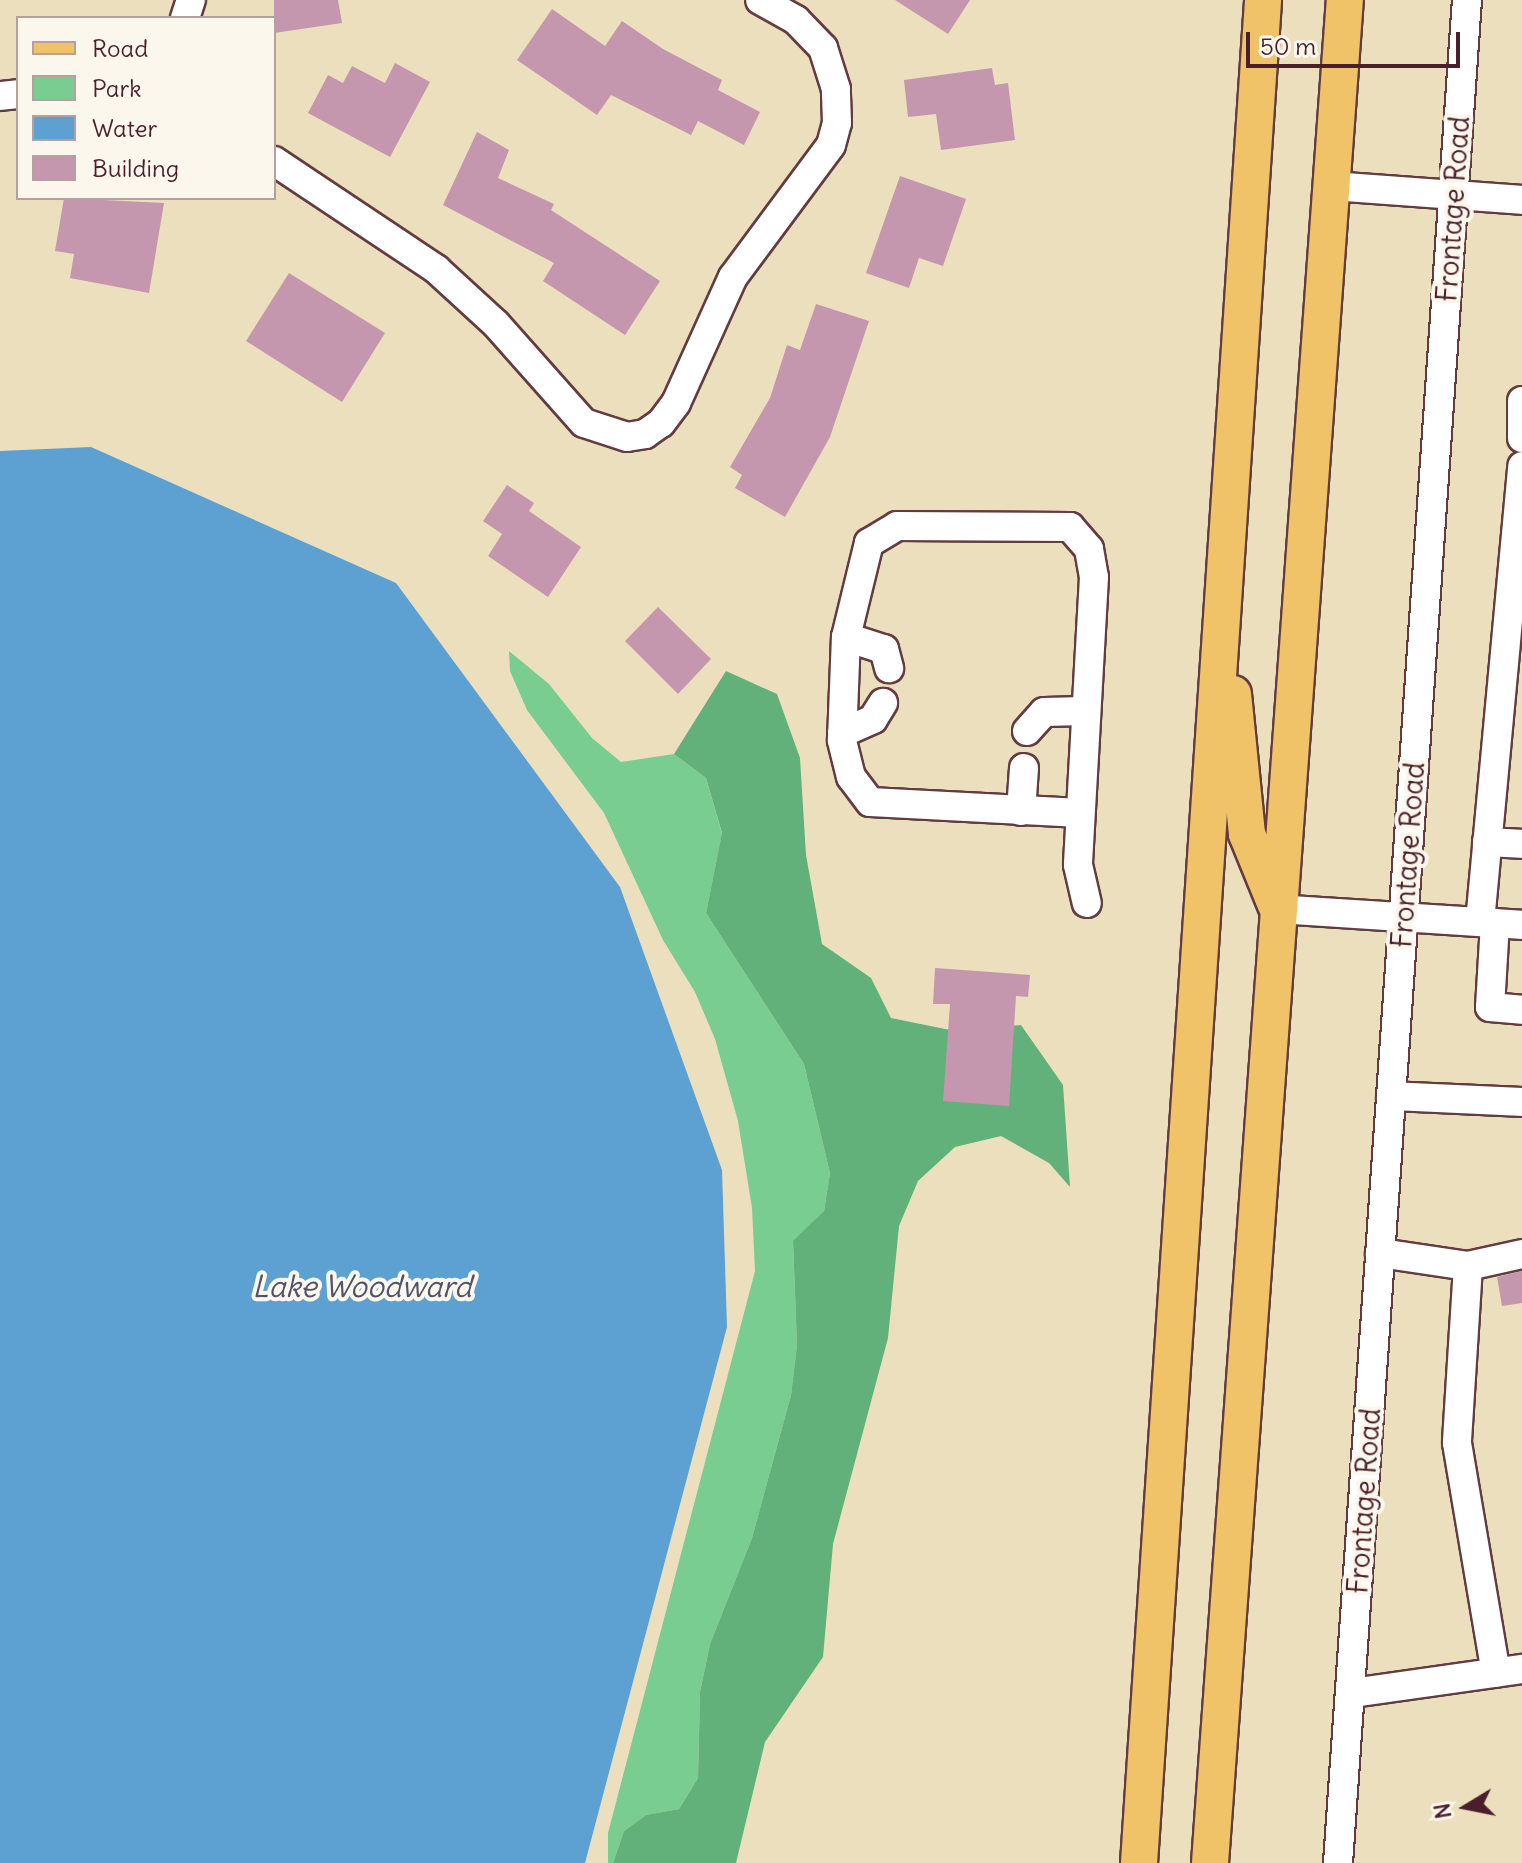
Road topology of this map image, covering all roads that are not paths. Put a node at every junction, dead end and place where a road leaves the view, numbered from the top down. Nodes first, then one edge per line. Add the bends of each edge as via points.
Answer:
1 (760, 0) edge
2 (1263, 0) edge
3 (1345, 0) edge
4 (1466, 9) edge
5 (276, 162) edge
6 (1332, 186) junction
7 (1454, 195) junction
8 (1522, 200) edge
9 (1522, 401) edge
10 (1522, 438) edge
11 (1522, 466) edge
12 (1519, 521) edge
13 (1223, 593) junction
14 (1516, 596) edge
15 (846, 637) junction
16 (889, 668) dead end
17 (1512, 678) edge
18 (883, 703) dead end
19 (1085, 711) junction
20 (1027, 731) dead end
21 (842, 733) junction
22 (1024, 768) dead end
23 (1021, 811) junction
24 (1080, 813) junction
25 (1487, 842) junction
26 (1522, 844) edge
27 (1087, 903) dead end
28 (1277, 909) junction
29 (1403, 915) junction
30 (1499, 923) edge
31 (1522, 1010) edge
32 (1391, 1096) junction
33 (1522, 1102) edge
34 (1380, 1253) junction
35 (1522, 1254) edge
36 (1468, 1266) junction
37 (1509, 1671) edge
38 (1353, 1693) junction
39 (1139, 1863) edge
40 (1210, 1863) edge
41 (1338, 1863) edge

1 - 5 street via 796,20 823,48 836,89 837,123 831,145 733,277 676,403 645,434 605,433 584,423 496,324 446,278
2 - 13 main road
3 - 6 main road
4 - 7 street, Frontage Road
6 - 7 street
6 - 28 main road
7 - 8 street
7 - 29 street, Frontage Road
9 - 10 street
11 - 12 street
12 - 14 street
13 - 28 main road via 1247,834
13 - 39 main road
14 - 17 street
15 - 16 street via 884,649
15 - 19 street via 869,543 897,526 1070,527 1089,549 1094,577
15 - 21 street
17 - 25 street
18 - 21 street via 873,719
19 - 20 street via 1044,712
19 - 24 street
21 - 23 street via 851,777 870,802
22 - 23 street
23 - 24 street
24 - 27 street via 1078,865
25 - 26 street
25 - 30 street
28 - 29 street
28 - 40 main road
29 - 30 street
29 - 32 street, Frontage Road
30 - 31 street via 1490,1007
32 - 33 street
32 - 34 street, Frontage Road
34 - 36 street
34 - 38 street, Frontage Road
35 - 36 street
36 - 37 street via 1457,1443
37 - 38 street
38 - 41 street, Frontage Road

